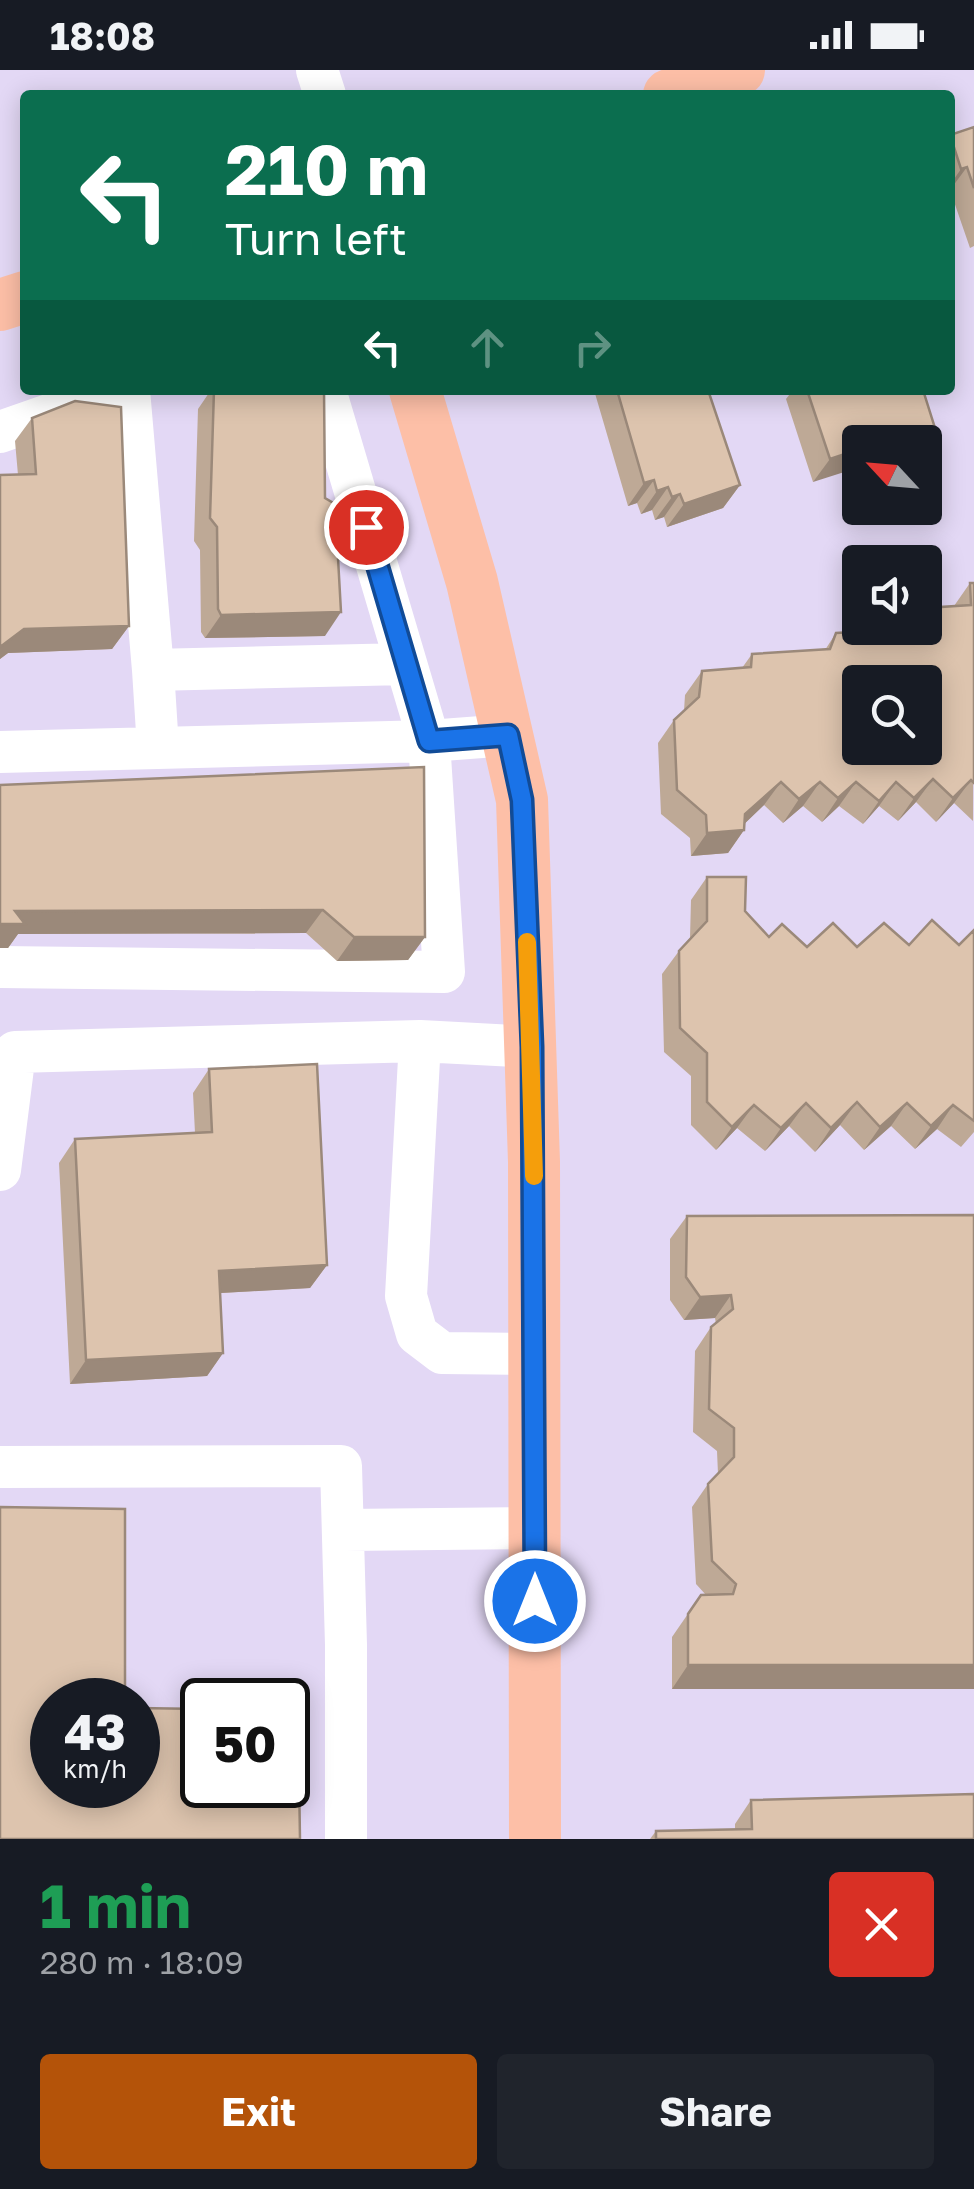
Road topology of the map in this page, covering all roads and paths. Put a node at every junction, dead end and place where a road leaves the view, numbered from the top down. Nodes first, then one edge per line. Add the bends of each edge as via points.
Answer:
1 (739, 70) edge
2 (682, 90) edge
3 (106, 395) edge
4 (130, 395) edge
5 (326, 395) edge
6 (416, 395) edge
7 (0, 432) edge
8 (406, 664) junction
9 (153, 670) junction
10 (508, 735) junction
11 (429, 741) junction
12 (158, 748) junction
13 (0, 752) edge
14 (0, 967) edge
15 (420, 1041) junction
16 (532, 1047) junction
17 (0, 1170) edge
18 (535, 1354) junction
19 (0, 1467) edge
20 (535, 1528) junction
21 (344, 1530) junction
22 (346, 1839) edge
23 (535, 1839) edge

1 - 2 main road
3 - 7 street
4 - 9 street
5 - 8 street
6 - 10 main road via 472,582
8 - 9 street
8 - 11 street
9 - 12 street
10 - 11 street
10 - 16 main road via 522,800
11 - 12 street
11 - 14 street via 444,972
12 - 13 street
15 - 16 street
15 - 17 street via 15,1052
15 - 18 street via 406,1296 417,1334 442,1353
16 - 18 main road
18 - 20 main road
19 - 21 street via 341,1466
20 - 21 street
20 - 23 main road
21 - 22 street

